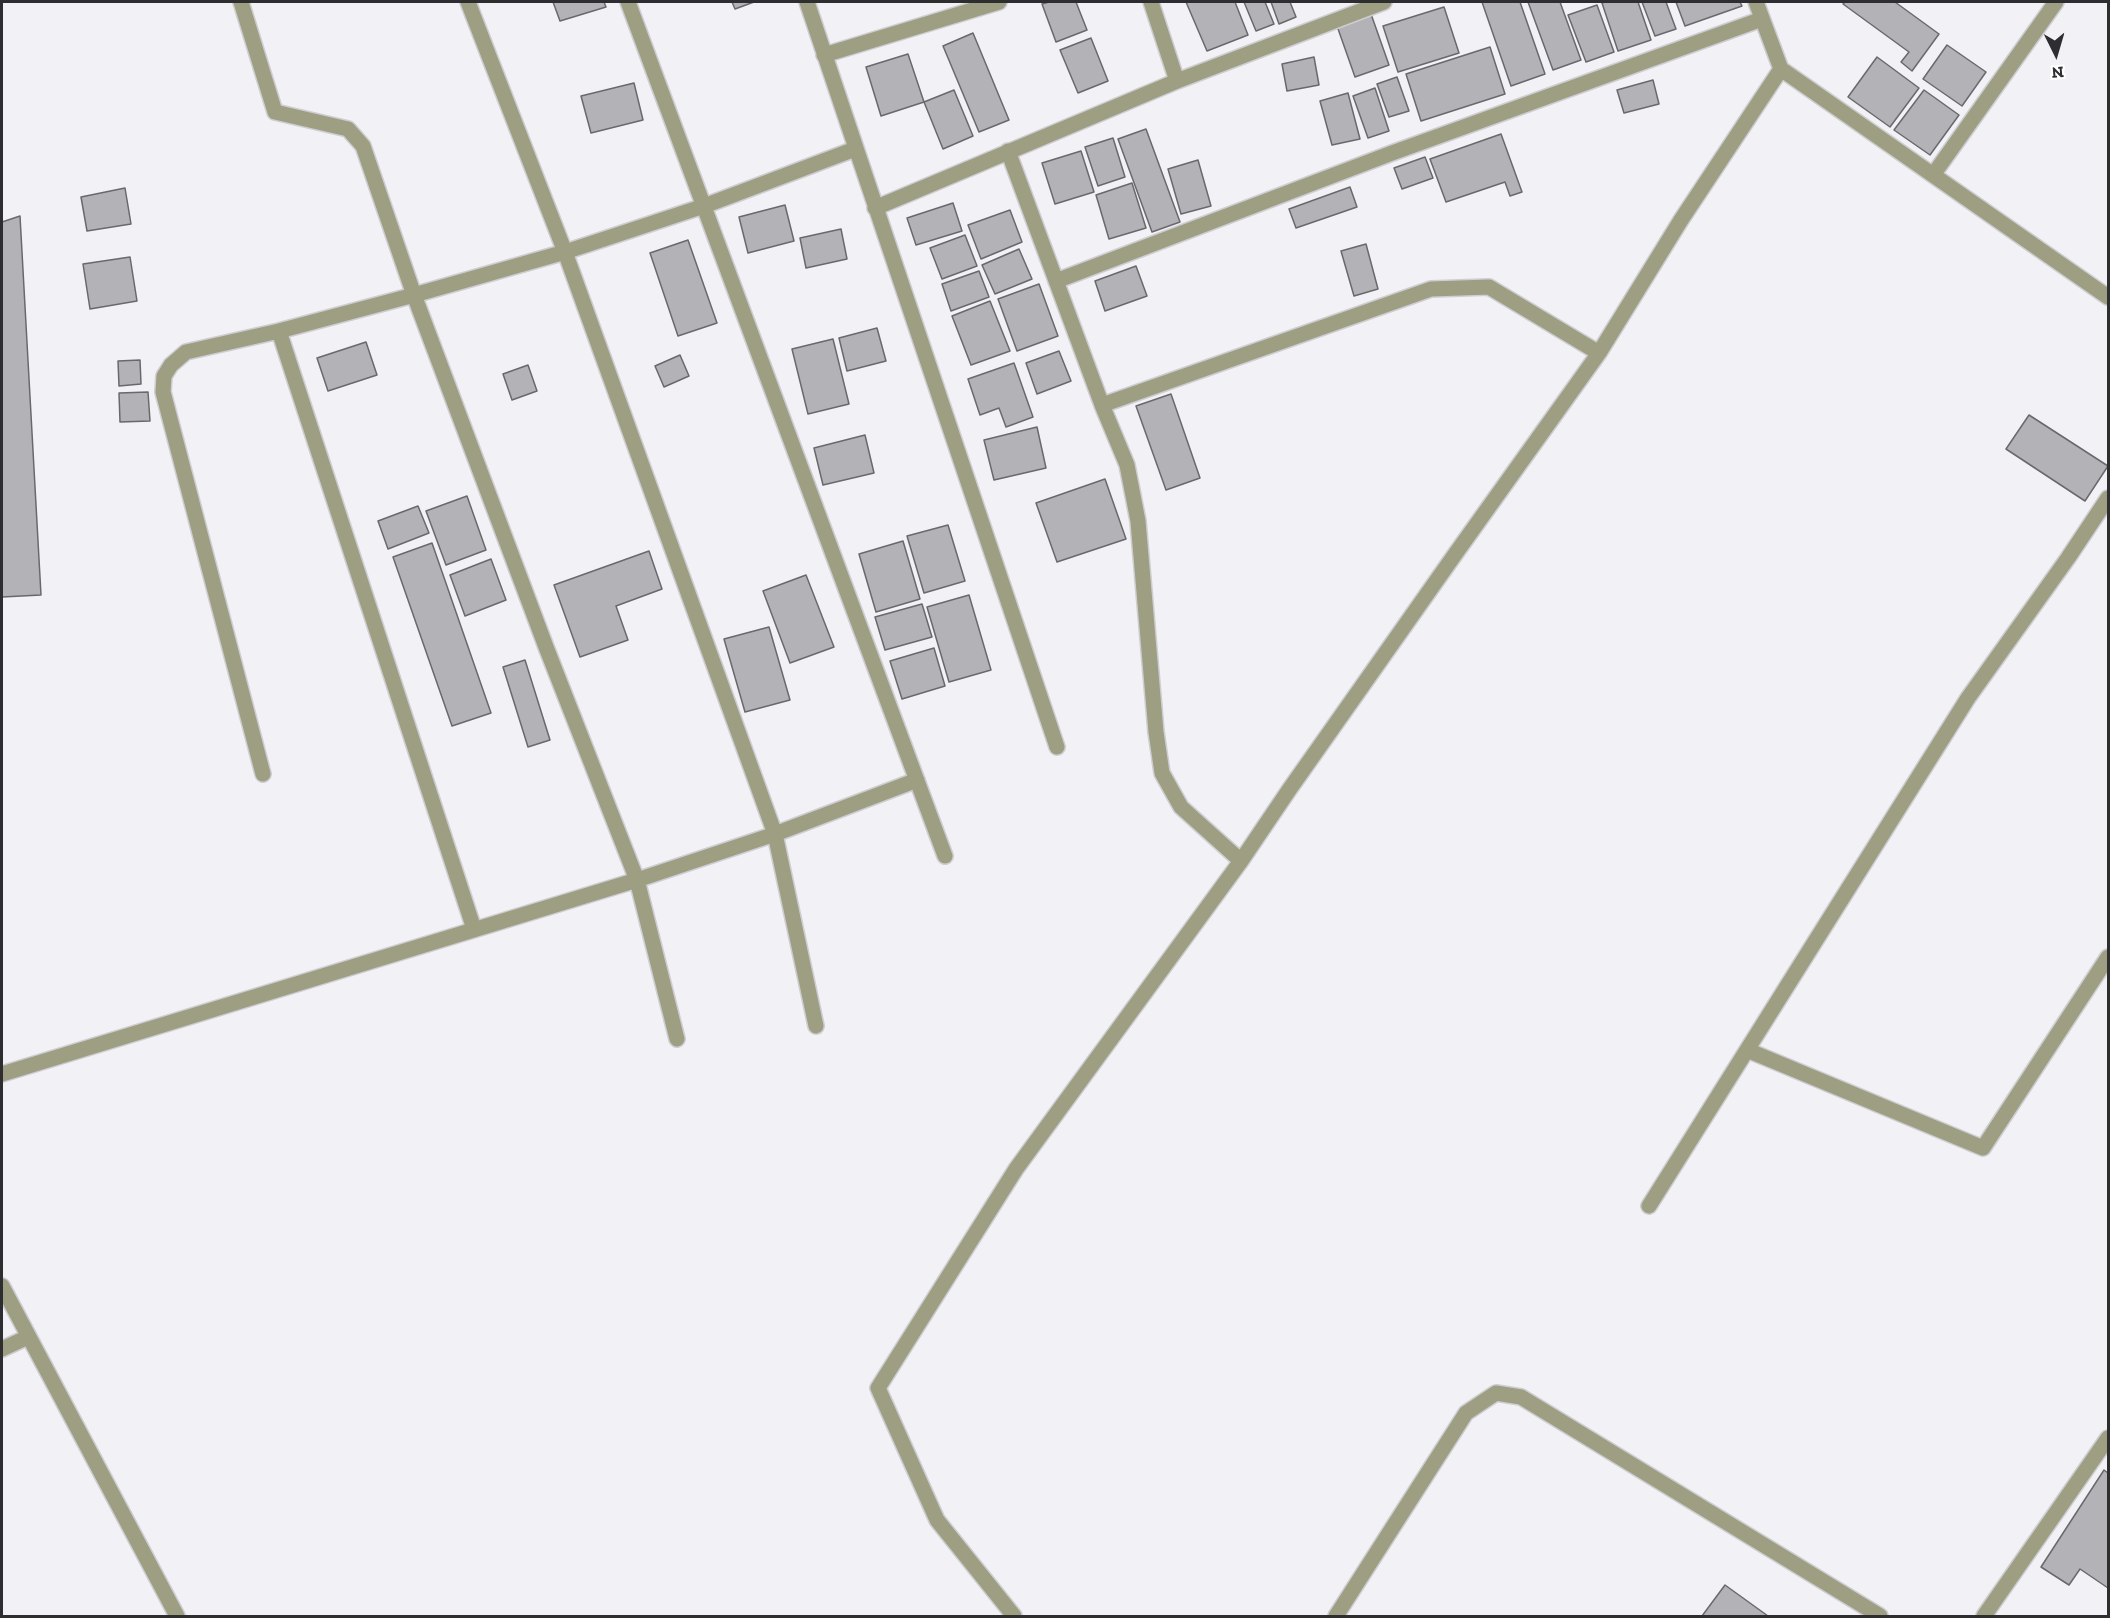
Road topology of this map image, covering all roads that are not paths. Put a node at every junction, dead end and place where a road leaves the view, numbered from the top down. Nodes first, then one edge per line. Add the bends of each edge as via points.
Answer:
1 (241, 2) edge
2 (468, 2) edge
3 (628, 2) edge
4 (807, 2) edge
5 (999, 2) edge
6 (1151, 2) edge
7 (1384, 2) edge
8 (1756, 2) edge
9 (2056, 2) edge
10 (1762, 19) junction
11 (824, 55) junction
12 (1780, 69) junction
13 (1177, 81) junction
14 (855, 149) junction
15 (1008, 151) junction
16 (1933, 175) junction
17 (704, 206) junction
18 (875, 208) junction
19 (565, 252) junction
20 (1056, 280) junction
21 (414, 295) junction
22 (2109, 297) edge
23 (279, 331) junction
24 (1599, 354) junction
25 (1102, 405) junction
26 (2109, 498) edge
27 (1057, 747) dead end
28 (263, 774) dead end
29 (917, 780) junction
30 (775, 834) junction
31 (945, 856) dead end
32 (1241, 861) junction
33 (637, 880) junction
34 (474, 929) junction
35 (2109, 957) edge
36 (816, 1026) dead end
37 (676, 1039) dead end
38 (1747, 1050) junction
39 (2, 1074) edge
40 (1649, 1206) dead end
41 (2, 1286) edge
42 (28, 1337) junction
43 (2, 1349) edge
44 (2109, 1438) edge
45 (177, 1617) edge
46 (1014, 1617) edge
47 (1336, 1617) edge
48 (1880, 1617) edge
49 (1984, 1617) edge

1 - 21 street via 275,112 348,129 363,146
2 - 19 street
3 - 17 street
4 - 11 street
5 - 11 street
6 - 13 street
7 - 13 street
8 - 10 street
9 - 16 street
10 - 12 street
10 - 20 street
11 - 14 street
12 - 16 street
12 - 24 street
13 - 15 street
14 - 17 street
14 - 18 street
15 - 18 street
15 - 20 street
16 - 22 street
17 - 19 street
17 - 29 street
18 - 27 street
19 - 21 street
19 - 30 street
20 - 25 street
21 - 23 street
21 - 33 street
23 - 28 street via 186,352 164,376 163,392
23 - 34 street
24 - 25 street via 1490,287 1431,289
24 - 32 street
25 - 32 street via 1127,465 1138,521 1162,773 1181,807
26 - 38 street via 1968,698
29 - 30 street
29 - 31 street
30 - 33 street
30 - 36 street
32 - 46 street via 1016,1169 878,1388 936,1520
33 - 34 street
33 - 37 street
34 - 39 street
35 - 38 street via 1983,1148
38 - 40 street
41 - 42 street
42 - 43 street
42 - 45 street
44 - 49 street
47 - 48 street via 1466,1413 1496,1393 1521,1397

